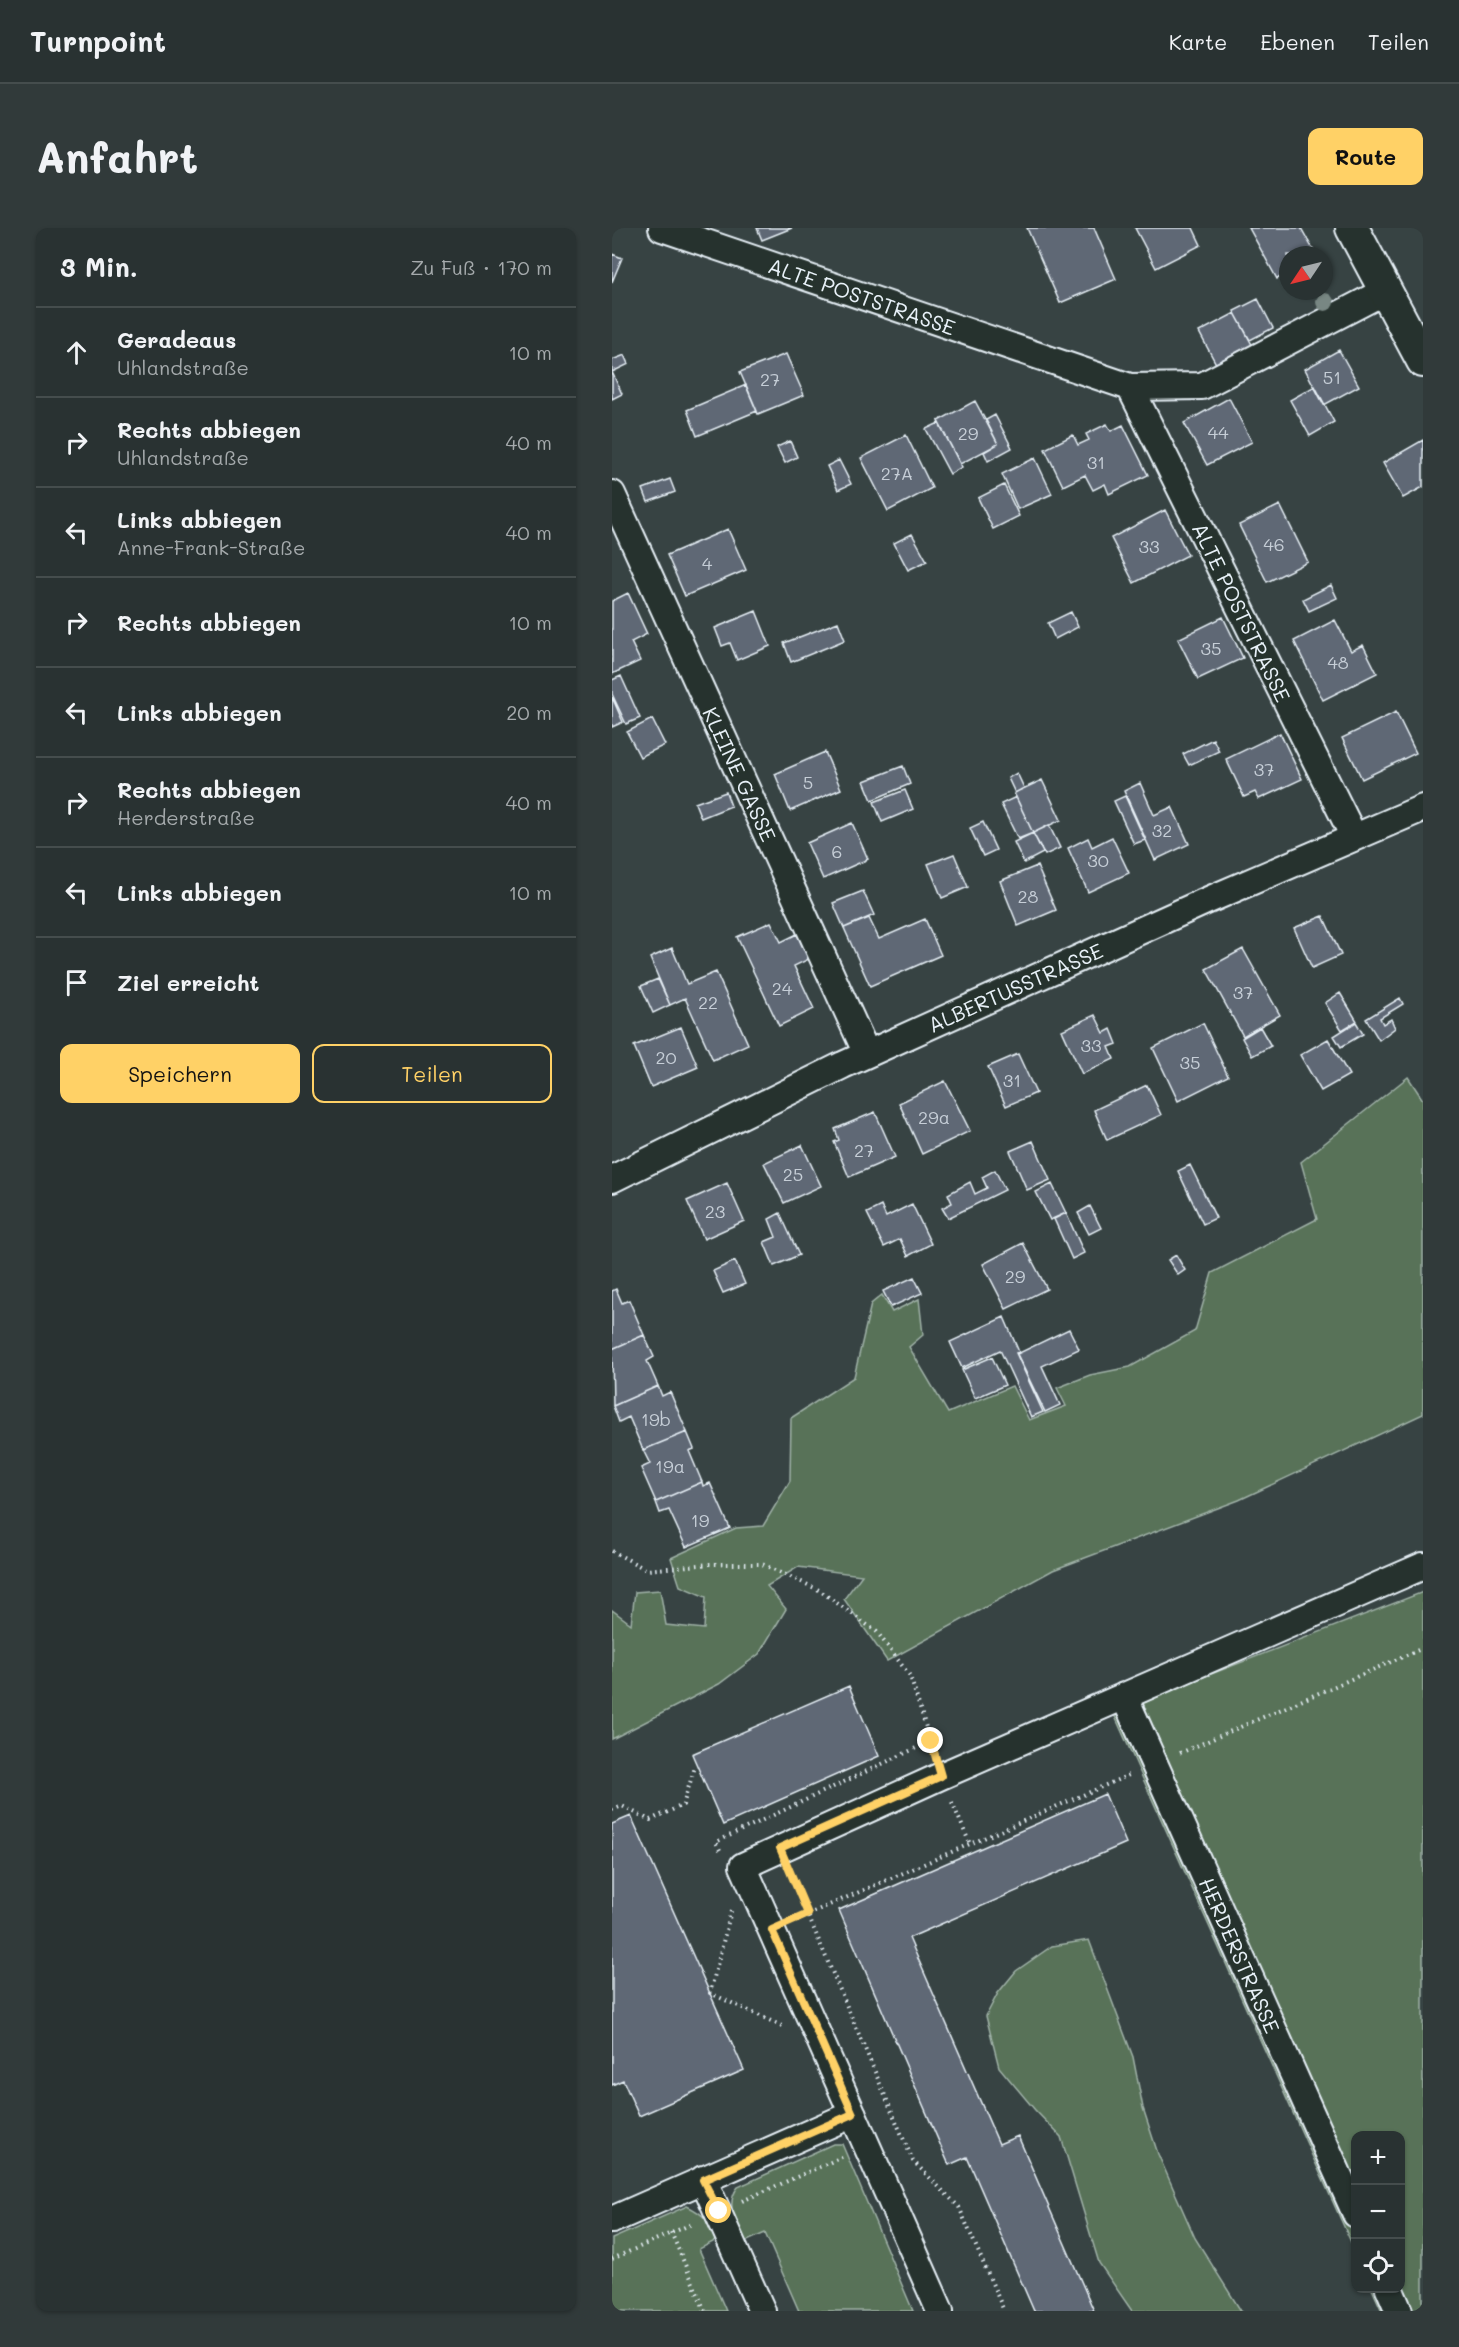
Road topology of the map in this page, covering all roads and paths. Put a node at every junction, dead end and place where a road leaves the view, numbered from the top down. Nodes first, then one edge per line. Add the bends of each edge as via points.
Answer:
1 (662, 228) edge
2 (1352, 228) edge
3 (1386, 291) junction
4 (1423, 361) edge
5 (1130, 387) junction
6 (612, 494) edge
7 (1423, 808) edge
8 (1354, 837) junction
9 (867, 1054) junction
10 (612, 1179) edge
11 (612, 1551) edge
12 (1423, 1566) edge
13 (1423, 1648) edge
14 (1124, 1696) junction
15 (1154, 1764) junction
16 (695, 1767) dead end
17 (941, 1776) junction
18 (612, 1810) edge
19 (767, 1818) dead end
20 (970, 1844) junction
21 (780, 1848) junction
22 (808, 1914) junction
23 (772, 1930) junction
24 (710, 1993) dead end
25 (792, 2031) dead end
26 (853, 2114) junction
27 (703, 2180) junction
28 (658, 2200) junction
29 (1351, 2203) edge
30 (612, 2220) edge
31 (1391, 2293) edge
32 (705, 2311) edge
33 (762, 2311) edge
34 (940, 2311) edge
35 (1004, 2311) edge
36 (1399, 2311) edge

1 - 5 street, ALTE POSTSTRASSE
2 - 3 street
3 - 4 street
3 - 5 street, ALTE POSTSTRASSE via 1202,386
5 - 8 street, ALTE POSTSTRASSE
6 - 9 street, KLEINE GASSE
7 - 8 street, ALBERTUSSTRASSE
8 - 9 street, ALBERTUSSTRASSE
9 - 10 street, ALBERTUSSTRASSE
11 - 17 path via 647,1570 762,1564 819,1590 877,1632 910,1676
12 - 14 street
13 - 15 path
14 - 15 street, HERDERSTRASSE
14 - 17 street
15 - 20 path
15 - 29 street, HERDERSTRASSE
16 - 18 path via 683,1805 650,1820 622,1806
17 - 20 path
17 - 21 street
19 - 21 path
20 - 22 path
21 - 22 path
21 - 23 street via 743,1866
22 - 23 path
22 - 35 path via 913,2162 959,2207
23 - 26 street
24 - 25 path
26 - 27 street
26 - 34 street
27 - 28 street
27 - 33 street
28 - 30 street
28 - 32 path
31 - 36 street

